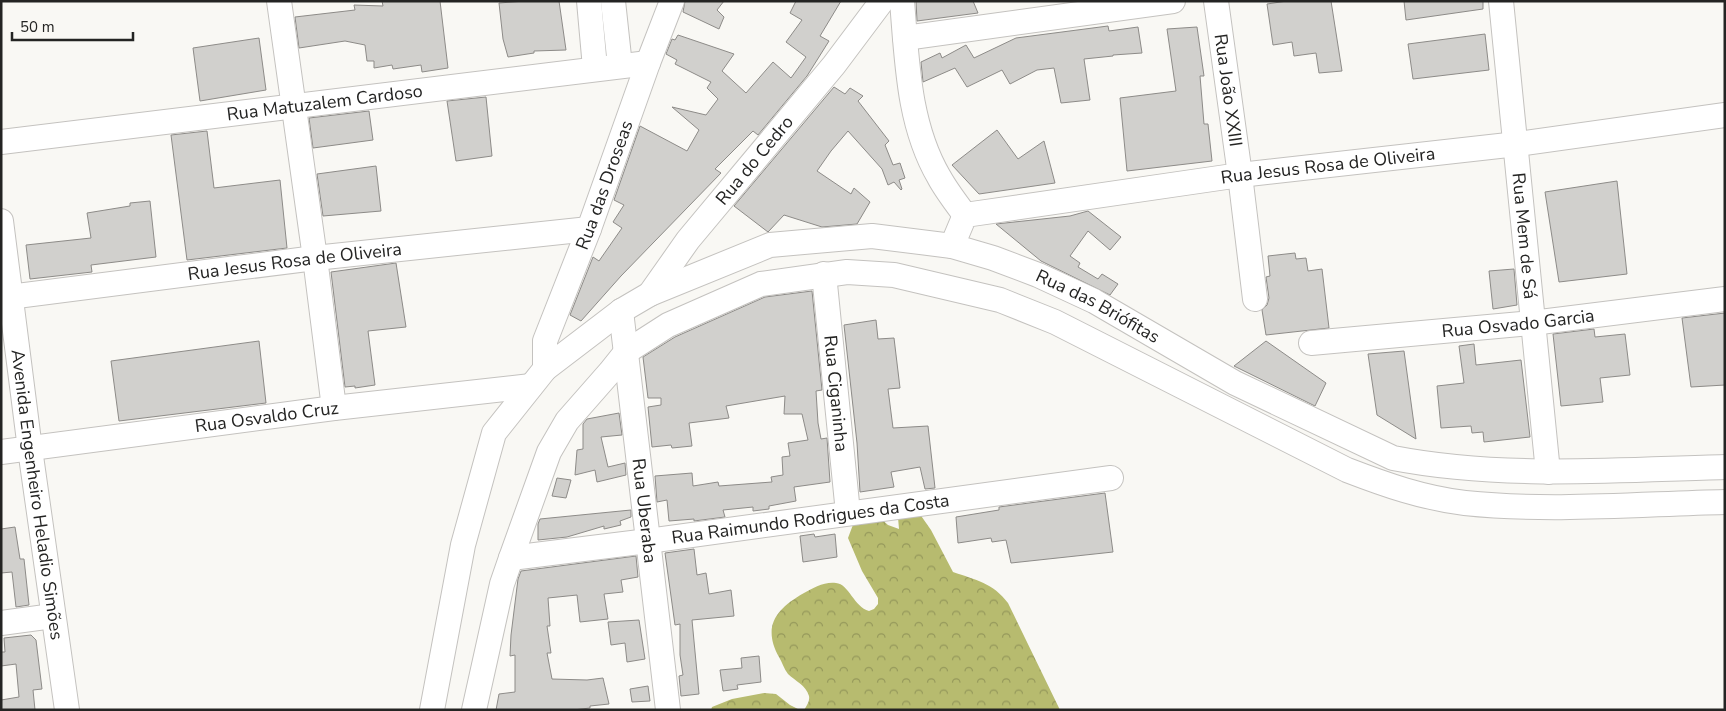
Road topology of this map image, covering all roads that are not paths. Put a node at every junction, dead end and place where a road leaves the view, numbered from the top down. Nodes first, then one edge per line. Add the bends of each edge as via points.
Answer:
1 (279, 1) edge
2 (589, 1) edge
3 (613, 1) edge
4 (672, 1) edge
5 (882, 1) edge
6 (902, 1) edge
7 (1173, 1) edge
8 (1216, 1) edge
9 (1501, 1) edge
10 (905, 38) junction
11 (648, 63) junction
12 (620, 66) junction
13 (595, 68) junction
14 (293, 107) junction
15 (1725, 115) edge
16 (1, 142) edge
17 (1517, 144) junction
18 (1240, 175) junction
19 (965, 215) junction
20 (1, 221) edge
21 (589, 229) junction
22 (952, 246) junction
23 (315, 258) junction
24 (1018, 267) junction
25 (824, 274) junction
26 (650, 294) junction
27 (6, 297) edge
28 (1256, 299) dead end
29 (1725, 299) edge
30 (1005, 302) junction
31 (621, 311) junction
32 (1532, 323) junction
33 (1311, 343) dead end
34 (626, 352) junction
35 (538, 378) junction
36 (334, 408) junction
37 (30, 449) junction
38 (1, 452) edge
39 (1725, 467) edge
40 (1548, 472) junction
41 (1111, 478) dead end
42 (1725, 502) edge
43 (848, 513) junction
44 (648, 541) junction
45 (511, 558) junction
46 (53, 616) junction
47 (1, 623) edge
48 (67, 710) edge
49 (432, 710) edge
50 (474, 710) edge
51 (668, 710) edge

1 - 14 street
2 - 13 street
3 - 12 street
4 - 11 street, Rua das Droseas
5 - 26 street, Rua do Cedro via 834,65 688,240
6 - 10 street
7 - 10 street
8 - 18 street, Rua João XXIII
9 - 17 street, Rua Mem de Sá
10 - 19 street via 913,109 919,130 938,177
11 - 12 street, Rua Matuzalem Cardoso
11 - 21 street, Rua das Droseas
12 - 13 street, Rua Matuzalem Cardoso
13 - 14 street, Rua Matuzalem Cardoso
14 - 16 street, Rua Matuzalem Cardoso
14 - 23 street
15 - 17 street, Rua Jesus Rosa de Oliveira
17 - 18 street, Rua Jesus Rosa de Oliveira
17 - 32 street, Rua Mem de Sá
18 - 19 street, Rua Jesus Rosa de Oliveira
18 - 28 street, Rua João XXIII
19 - 22 street
20 - 27 street, Avenida Engenheiro Heladio Simões
21 - 23 street, Rua Jesus Rosa de Oliveira
21 - 35 street, Rua das Droseas via 545,342
22 - 24 street, Rua das Briófitas
22 - 26 street, Rua das Briófitas via 872,236 770,245
23 - 27 street, Rua Jesus Rosa de Oliveira
23 - 36 street
24 - 30 street
24 - 40 street, Rua das Briófitas via 1094,301 1235,383 1393,458 1471,468
25 - 30 street, Rua das Briófitas via 894,275
25 - 34 street, Rua das Briófitas via 761,284 668,325
25 - 43 street, Rua Ciganinha
26 - 31 street, Rua do Cedro
27 - 37 street, Avenida Engenheiro Heladio Simões
29 - 32 street, Rua Osvado Garcia
30 - 42 street, Rua das Briófitas via 1055,322 1347,470 1394,488 1465,503 1551,507
31 - 34 street, Rua Uberaba
31 - 35 street, Rua do Cedro
32 - 33 street, Rua Osvado Garcia
32 - 40 street, Rua Mem de Sá
34 - 44 street, Rua Uberaba
34 - 45 street, Rua das Briófitas via 567,421 549,452
35 - 36 street, Rua Osvaldo Cruz
35 - 49 street, Rua do Cedro via 494,433 463,545
36 - 37 street, Rua Osvaldo Cruz
37 - 38 street, Rua Osvaldo Cruz
37 - 46 street, Avenida Engenheiro Heladio Simões
39 - 40 street, Rua das Briófitas
41 - 43 street, Rua Raimundo Rodrigues da Costa
43 - 44 street, Rua Raimundo Rodrigues da Costa
44 - 45 street, Rua Raimundo Rodrigues da Costa
44 - 51 street, Rua Uberaba
45 - 50 street, Rua das Briófitas via 502,584
46 - 47 street
46 - 48 street, Avenida Engenheiro Heladio Simões

